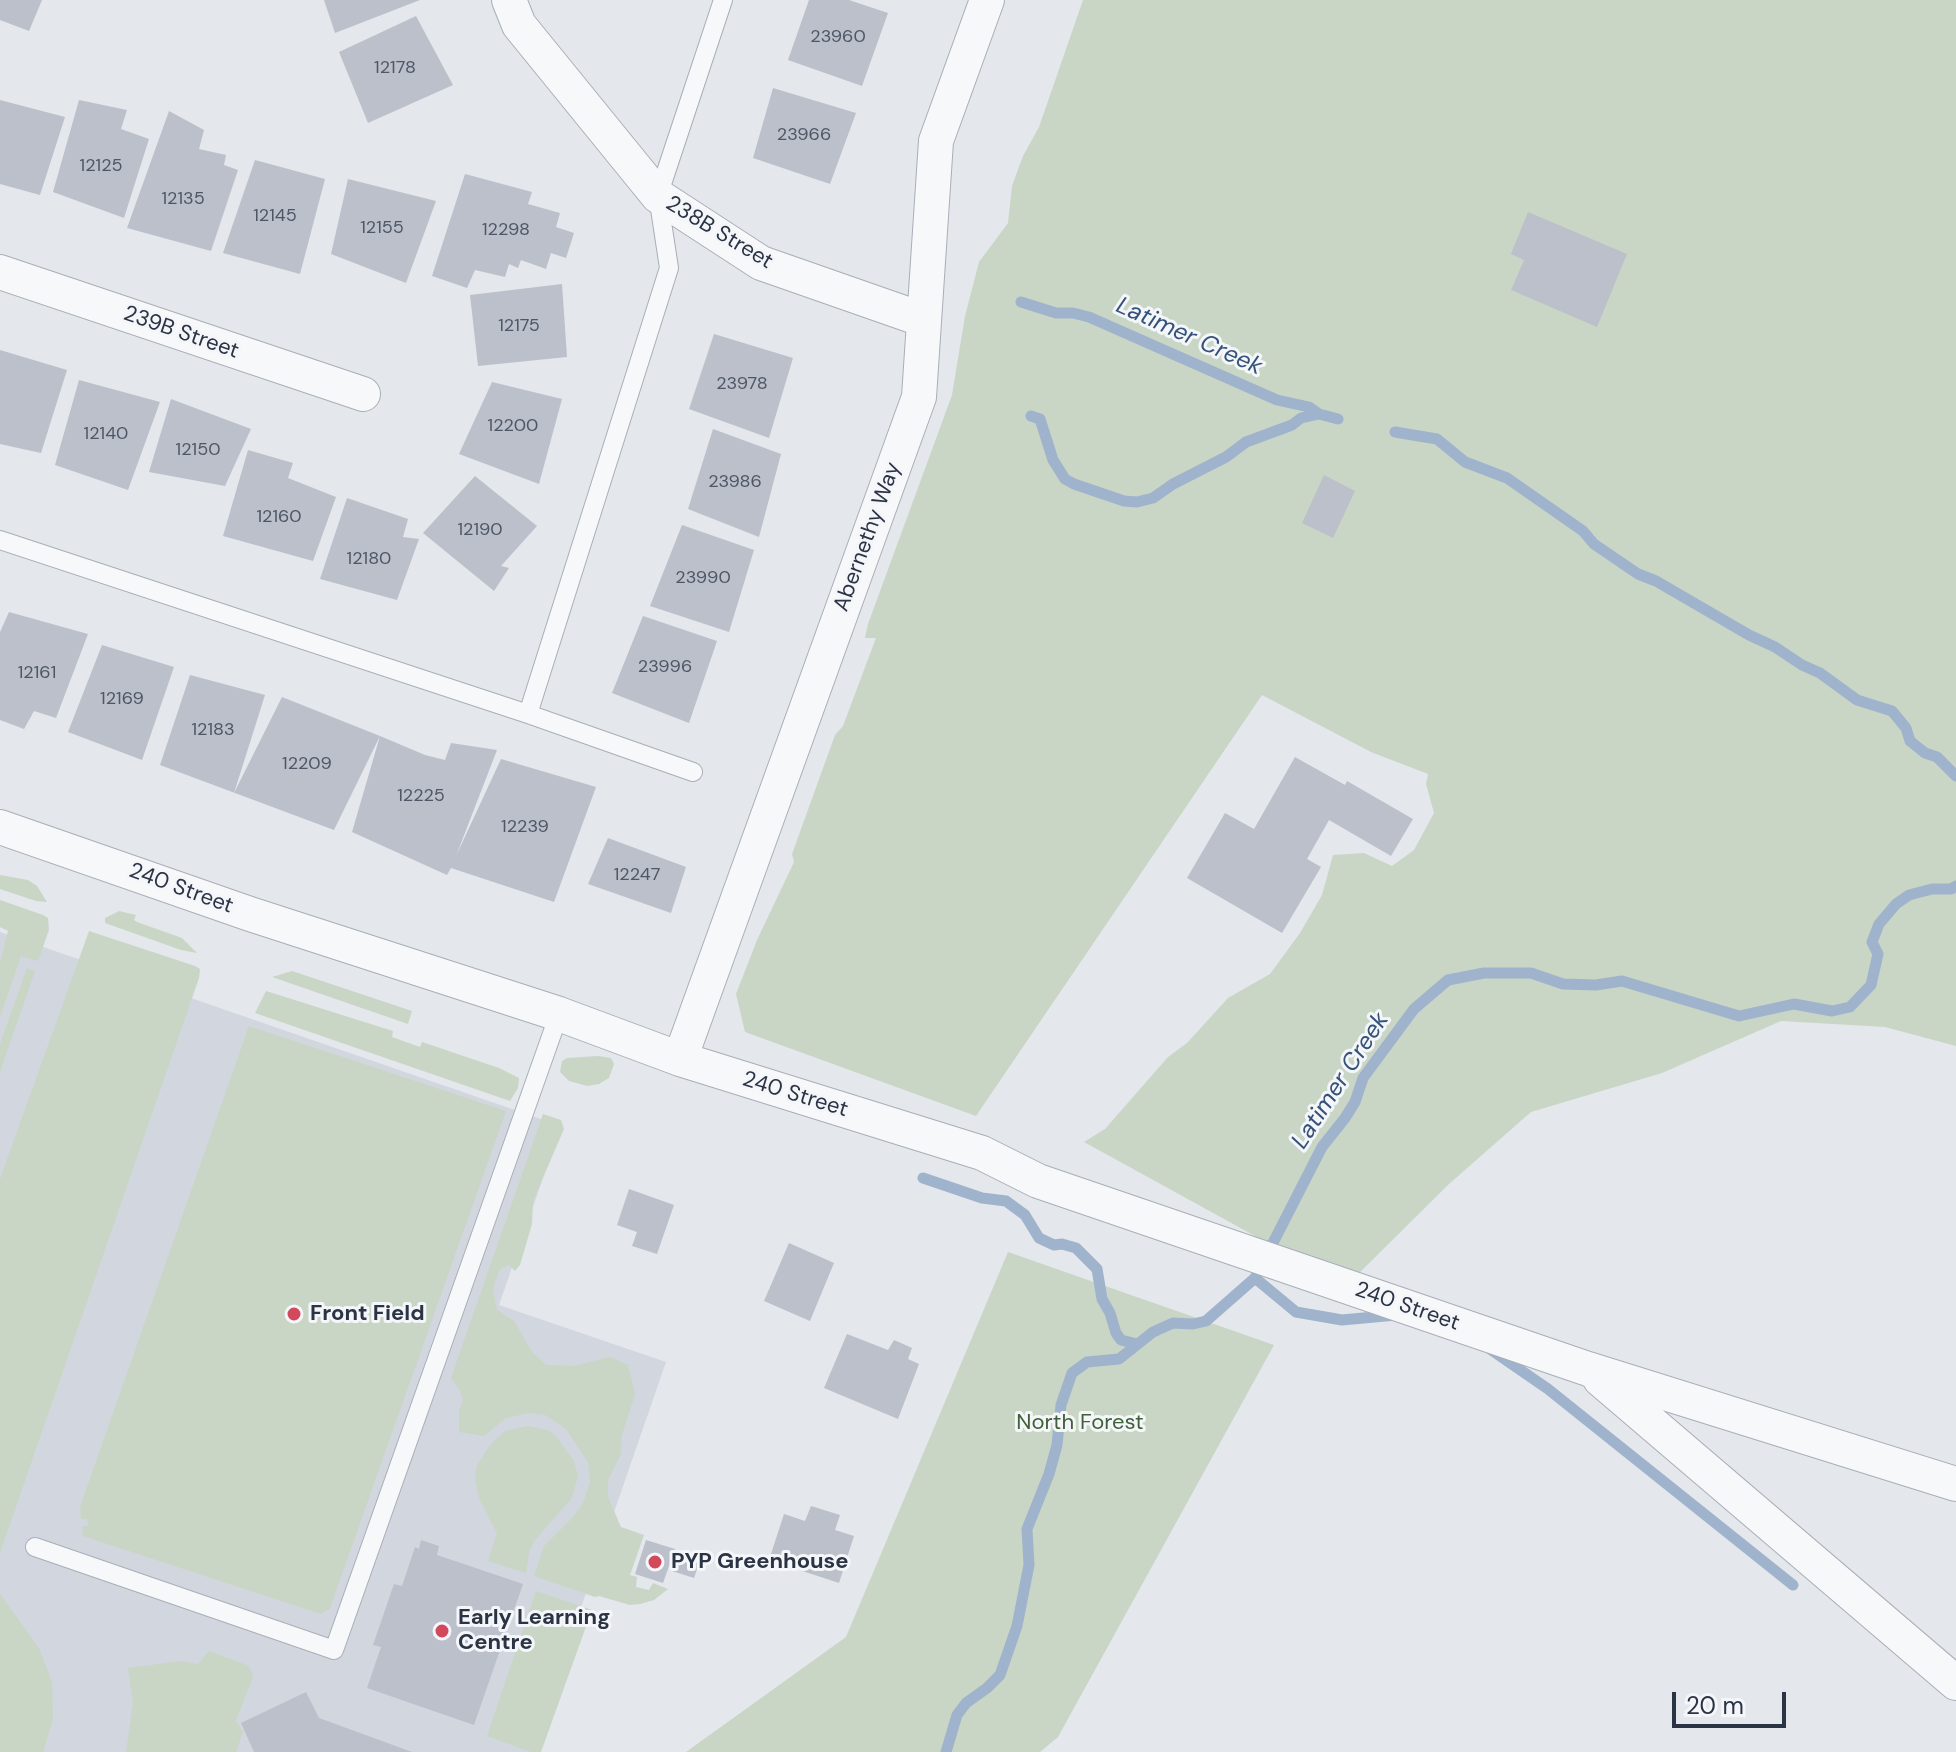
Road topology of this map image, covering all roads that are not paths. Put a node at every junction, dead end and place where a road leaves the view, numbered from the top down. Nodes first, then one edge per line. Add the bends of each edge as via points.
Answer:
1 (509, 0) edge
2 (723, 0) edge
3 (987, 0) edge
4 (658, 196) junction
5 (0, 272) edge
6 (924, 320) junction
7 (363, 394) dead end
8 (0, 540) edge
9 (528, 714) junction
10 (693, 772) dead end
11 (0, 827) edge
12 (559, 1014) junction
13 (680, 1059) junction
14 (1588, 1369) junction
15 (1956, 1484) edge
16 (35, 1547) dead end
17 (1956, 1683) edge

1 - 4 street, 238B Street via 519,25
2 - 4 lane
3 - 6 street, Abernethy Way via 936,141
4 - 6 street, 238B Street via 761,263
4 - 9 lane via 669,268
5 - 7 street, 239B Street
6 - 13 street, Abernethy Way via 919,397
8 - 9 lane
9 - 10 lane
11 - 12 street, 240 Street
12 - 13 street, 240 Street
12 - 16 lane via 334,1650
13 - 14 street, 240 Street via 982,1153 1038,1181
14 - 15 street, 240 Street
14 - 17 street, 240 Street

